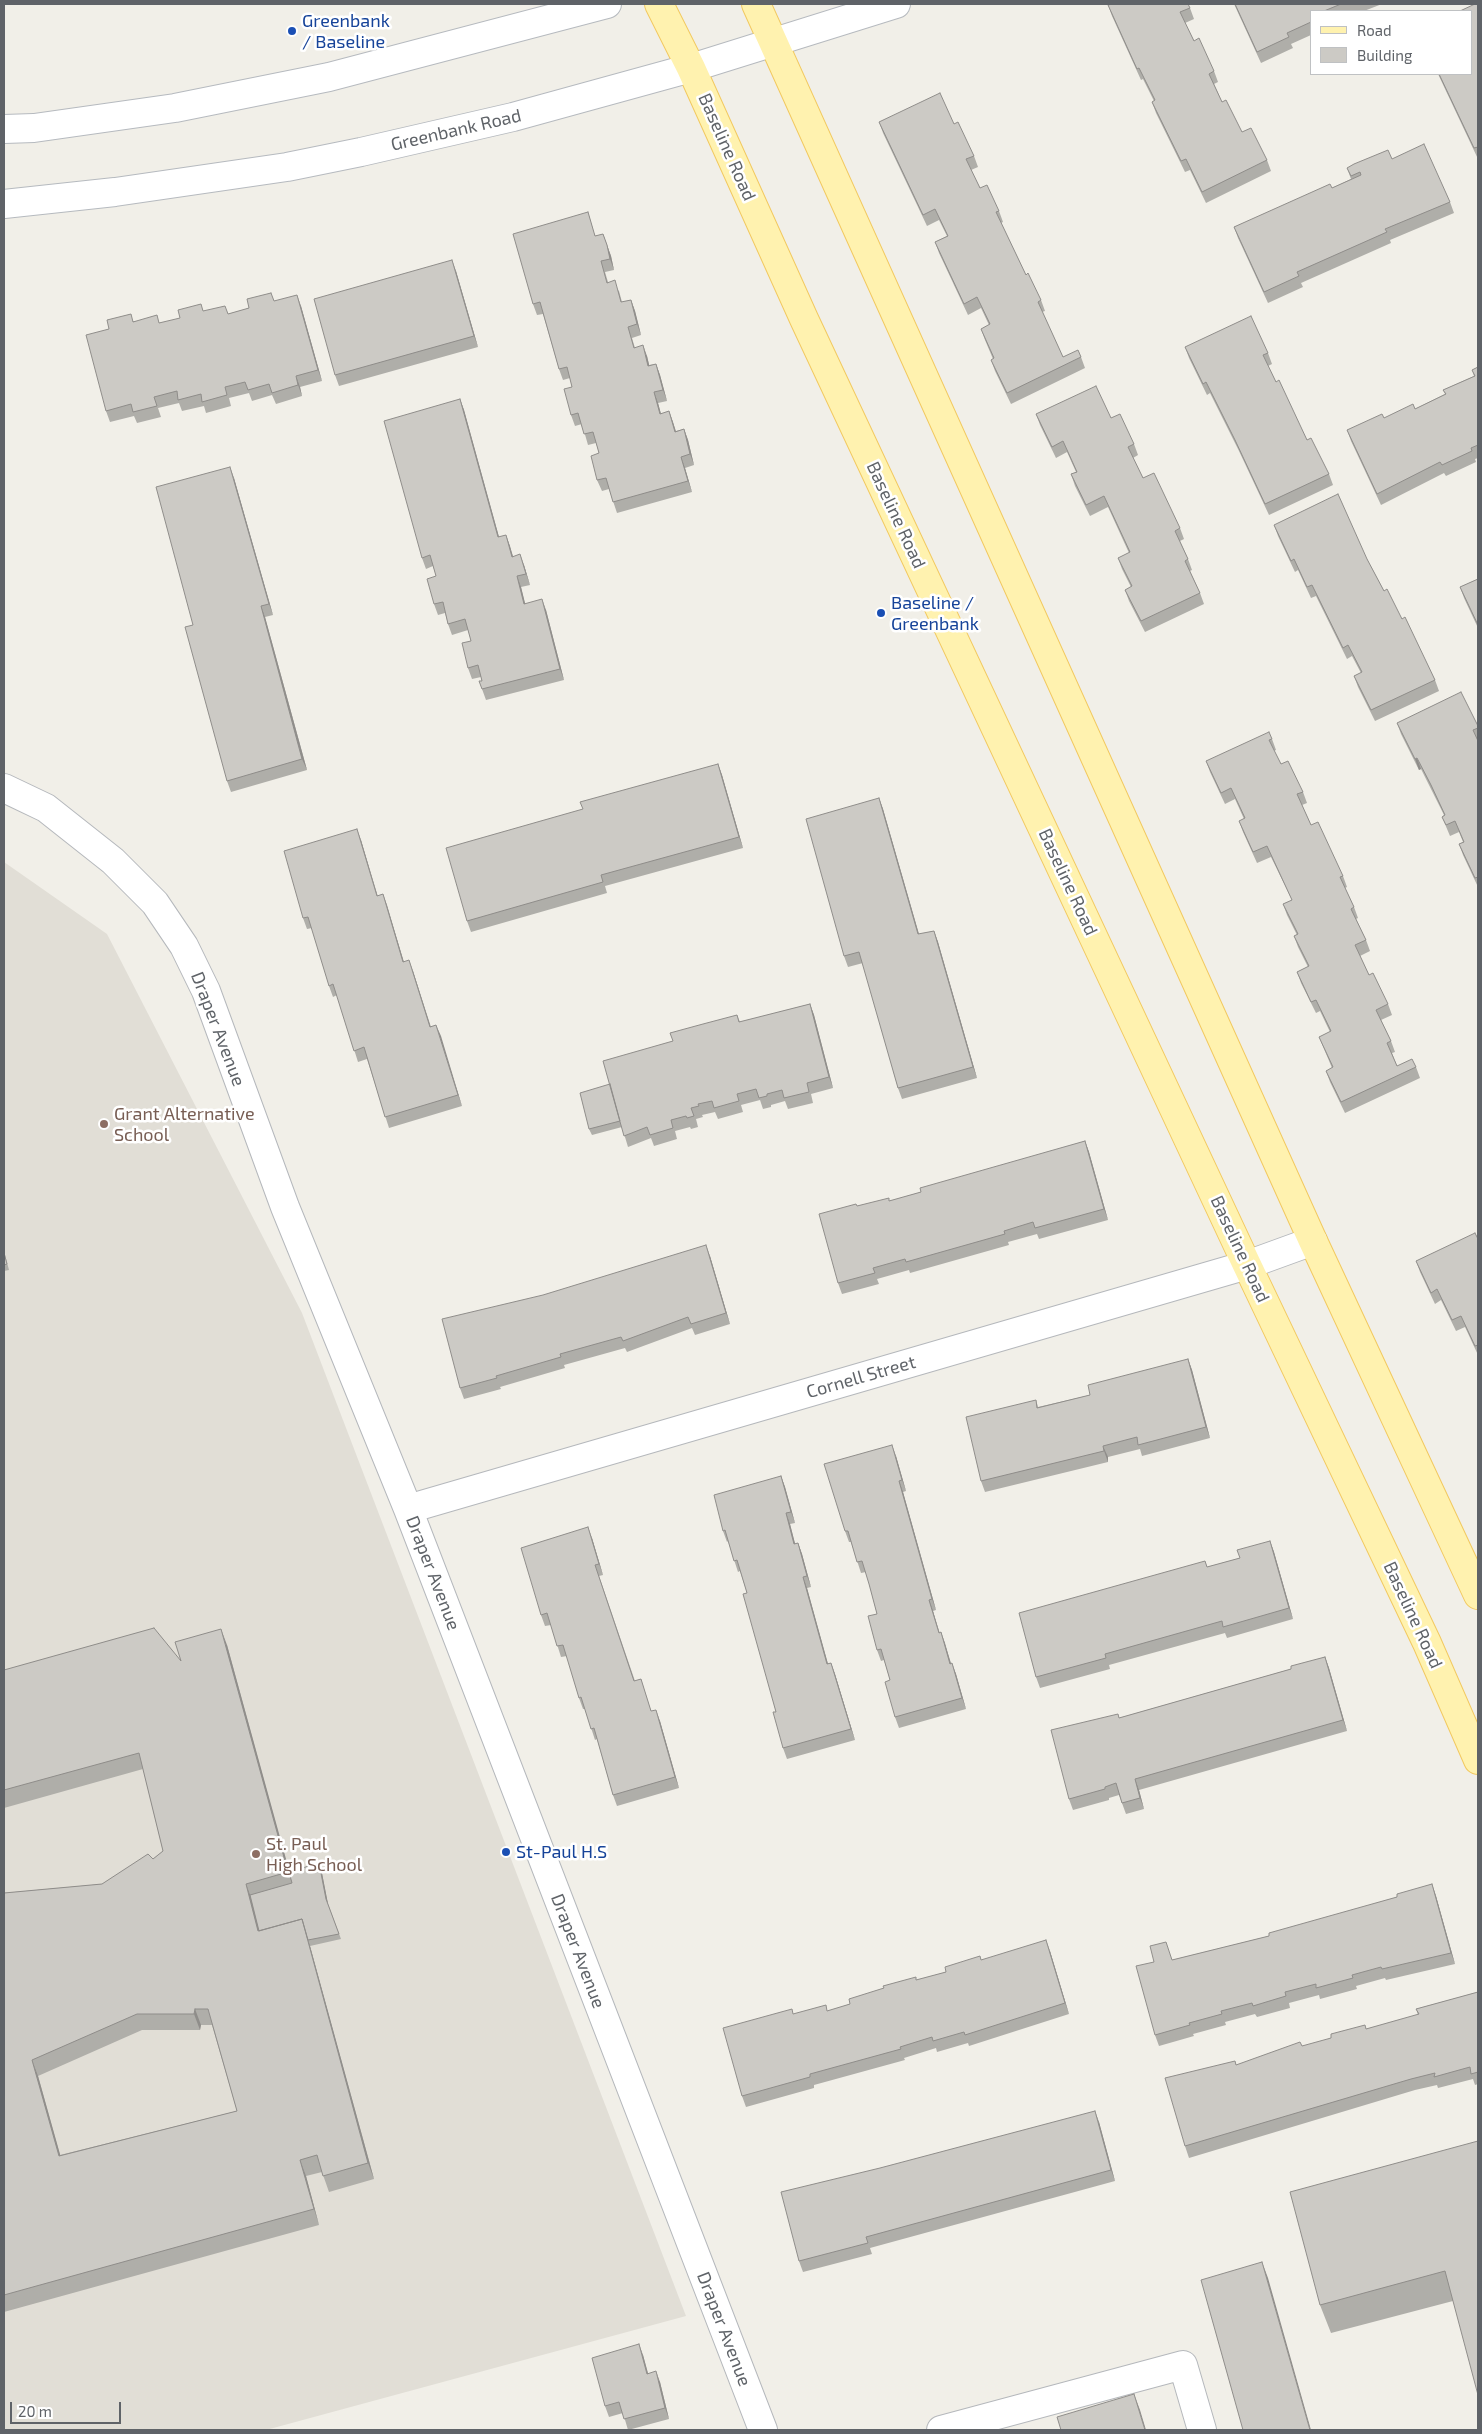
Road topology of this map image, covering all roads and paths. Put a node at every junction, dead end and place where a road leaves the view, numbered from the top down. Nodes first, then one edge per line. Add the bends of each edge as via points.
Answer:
1 (607, 4) edge
2 (659, 4) edge
3 (756, 4) edge
4 (896, 4) edge
5 (772, 42) junction
6 (691, 68) junction
7 (4, 129) edge
8 (4, 204) edge
9 (4, 788) edge
10 (1313, 1241) junction
11 (1247, 1265) junction
12 (408, 1509) junction
13 (1478, 1596) edge
14 (1478, 1760) edge
15 (1007, 2422) edge
16 (763, 2430) edge
17 (941, 2430) edge
18 (1202, 2430) edge

1 - 7 street via 329,77 175,108 34,128
2 - 6 main road, Baseline Road
3 - 5 main road
4 - 5 street, Greenbank Road
5 - 6 street, Greenbank Road
5 - 10 main road
6 - 8 street, Greenbank Road via 513,117 287,167
6 - 11 main road, Baseline Road via 809,328
9 - 12 street, Draper Avenue via 46,808 113,861 155,903 184,946 206,991 285,1207
10 - 11 street, Cornell Street
10 - 13 main road
11 - 12 street, Cornell Street
11 - 14 main road, Baseline Road via 1428,1642
12 - 16 street, Draper Avenue
15 - 17 street
15 - 18 street via 1183,2365

